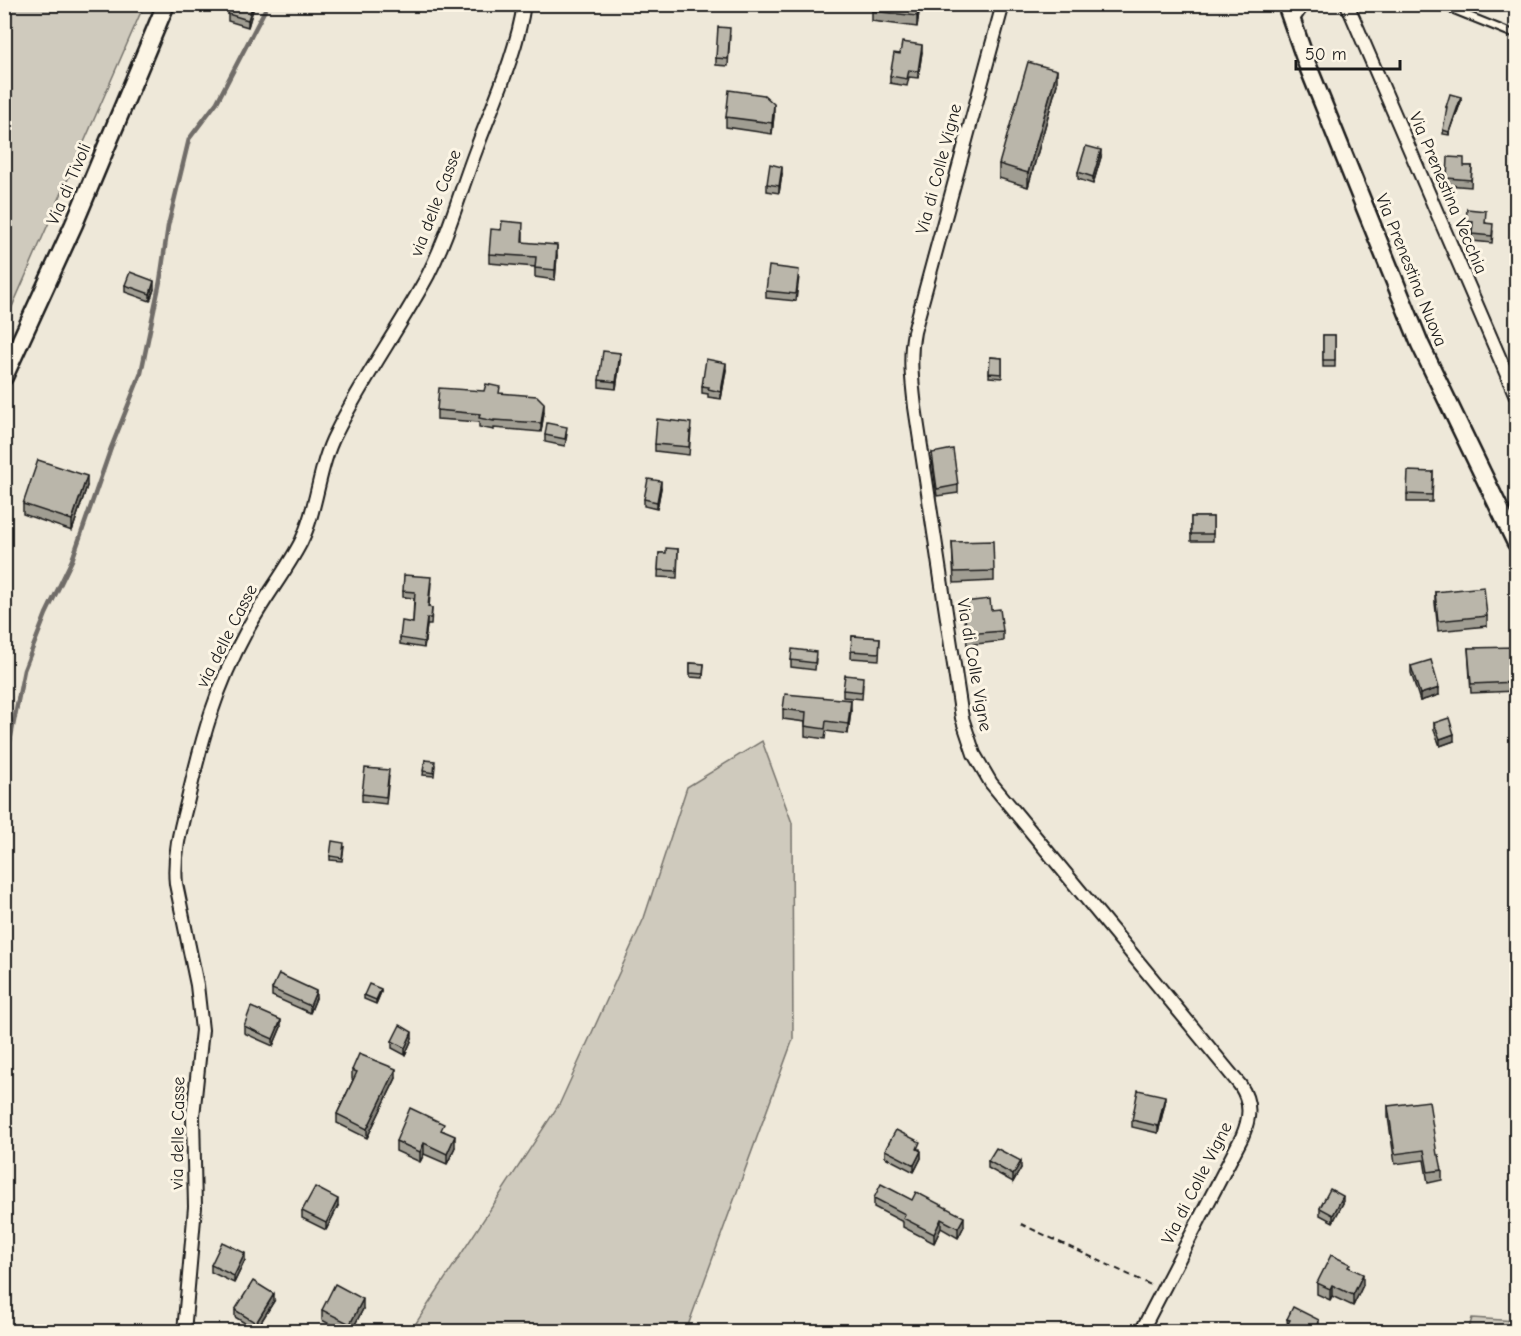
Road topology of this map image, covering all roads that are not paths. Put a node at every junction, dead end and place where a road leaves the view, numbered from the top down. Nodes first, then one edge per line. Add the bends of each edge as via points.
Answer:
1 (166, 4) edge
2 (524, 4) edge
3 (1003, 4) edge
4 (1286, 4) edge
5 (1307, 4) edge
6 (1347, 4) edge
7 (1439, 4) edge
8 (1293, 24) junction
9 (1516, 35) edge
10 (4, 376) edge
11 (1516, 396) edge
12 (1516, 543) edge
13 (184, 1332) edge
14 (1142, 1332) edge

1 - 10 main road, Via di Tivoli via 74,224
2 - 13 street, via delle Casse via 513,48 438,253 334,436 307,529 236,651 201,743 175,868 202,1030 193,1116 195,1207
3 - 14 street, Via di Colle Vigne via 911,350 912,382 960,709 979,763 999,793 1240,1085 1249,1104 1242,1137
4 - 8 main road, Via Prenestina Nuova
5 - 8 lane
6 - 11 street, Via Prenestina Vecchia
7 - 9 lane
8 - 12 main road, Via Prenestina Nuova via 1420,344

